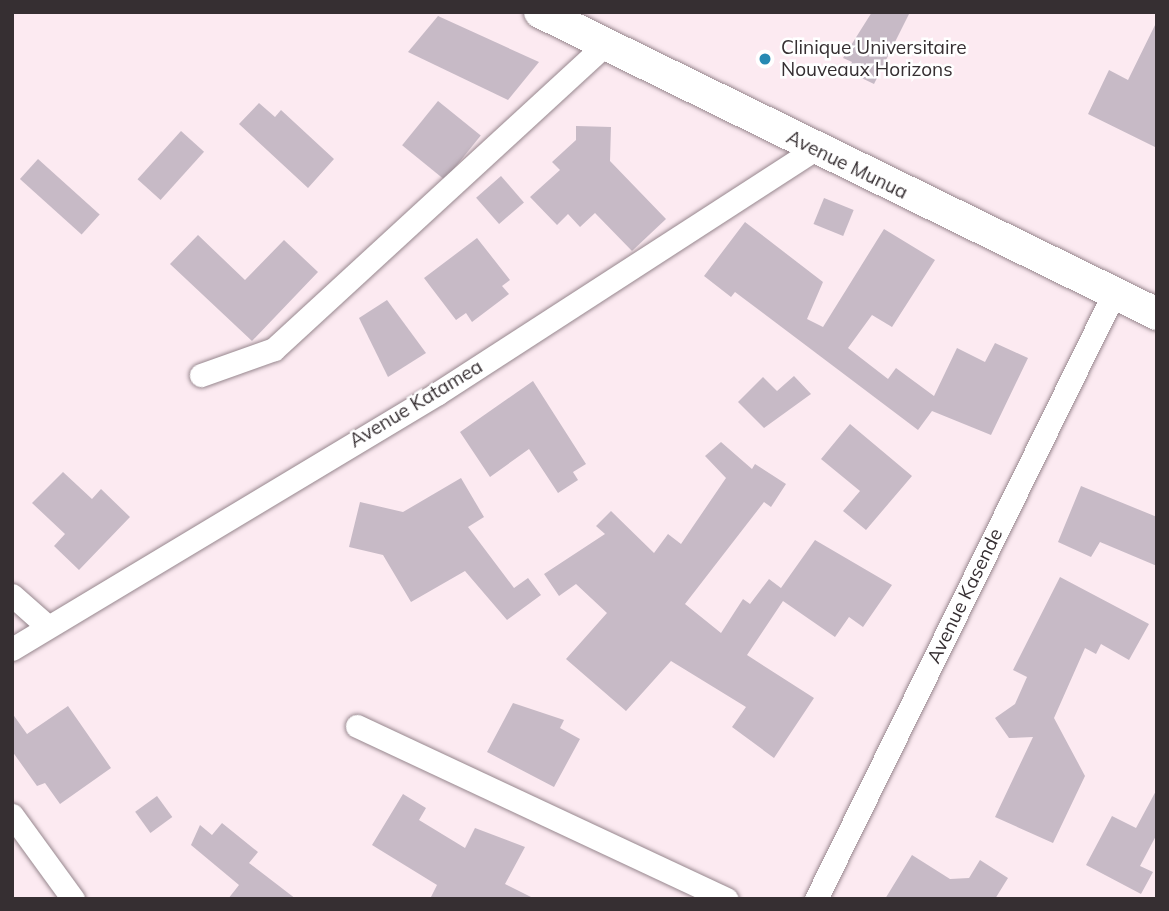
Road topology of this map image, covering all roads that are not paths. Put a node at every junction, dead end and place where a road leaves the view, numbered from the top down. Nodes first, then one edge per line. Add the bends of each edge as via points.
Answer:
1 (540, 12) edge
2 (606, 44) junction
3 (814, 150) junction
4 (1114, 293) junction
5 (1157, 314) edge
6 (201, 376) dead end
7 (12, 595) edge
8 (47, 625) junction
9 (12, 649) edge
10 (357, 726) dead end
11 (12, 815) edge
12 (73, 899) edge
13 (726, 899) edge
14 (816, 899) edge

1 - 2 main road, Avenue Munua
2 - 3 main road, Avenue Munua
2 - 6 street via 274,349
3 - 4 main road, Avenue Munua
3 - 8 street, Avenue Katamea via 438,393
4 - 5 main road, Avenue Munua
4 - 14 street, Avenue Kasende
7 - 8 street
8 - 9 street, Avenue Katamea
10 - 13 street
11 - 12 street

